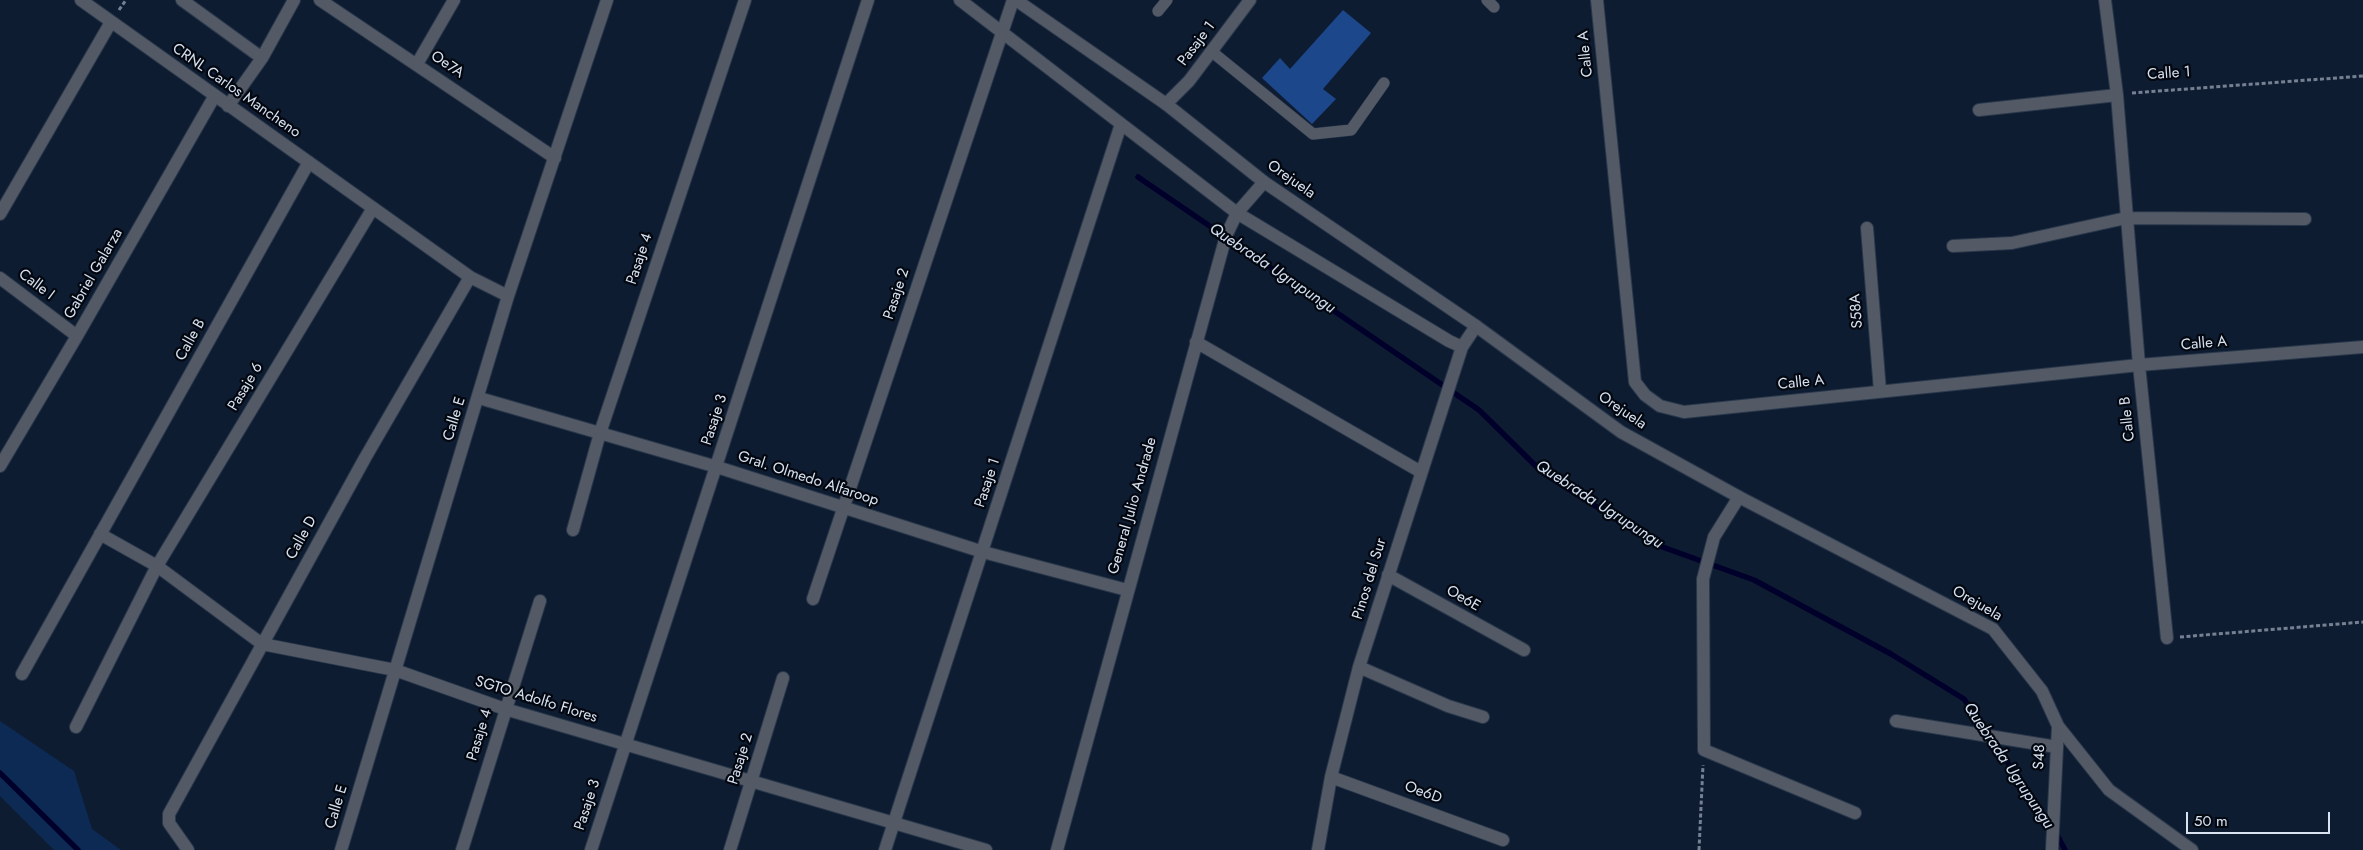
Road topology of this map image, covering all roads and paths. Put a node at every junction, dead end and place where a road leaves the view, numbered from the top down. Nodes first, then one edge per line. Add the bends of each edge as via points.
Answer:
1 (81, 0) edge
2 (182, 0) edge
3 (294, 0) edge
4 (320, 0) edge
5 (454, 0) edge
6 (607, 0) edge
7 (745, 0) edge
8 (868, 0) edge
9 (960, 0) edge
10 (1014, 0) edge
11 (1167, 0) edge
12 (1250, 0) edge
13 (1597, 0) edge
14 (2106, 0) edge
15 (1158, 11) dead end
16 (111, 22) junction
17 (1001, 30) junction
18 (1211, 51) junction
19 (262, 58) junction
20 (417, 64) junction
21 (2363, 76) edge
22 (1384, 82) dead end
23 (2117, 95) junction
24 (214, 96) junction
25 (1166, 104) junction
26 (228, 106) junction
27 (1979, 110) dead end
28 (1121, 124) junction
29 (555, 158) junction
30 (309, 162) junction
31 (1264, 182) junction
32 (373, 208) junction
33 (1237, 213) junction
34 (0, 214) edge
35 (2126, 218) junction
36 (2305, 219) dead end
37 (1867, 228) dead end
38 (1953, 246) dead end
39 (470, 277) junction
40 (0, 278) edge
41 (508, 296) junction
42 (1476, 326) junction
43 (77, 336) junction
44 (1196, 342) junction
45 (1462, 346) junction
46 (2363, 347) edge
47 (2139, 365) junction
48 (1880, 391) junction
49 (479, 398) junction
50 (600, 433) junction
51 (0, 466) edge
52 (717, 467) junction
53 (1421, 472) junction
54 (1739, 497) junction
55 (843, 508) junction
56 (573, 530) dead end
57 (100, 534) junction
58 (983, 552) junction
59 (157, 566) junction
60 (1388, 575) junction
61 (1127, 590) junction
62 (813, 599) dead end
63 (540, 601) dead end
64 (2363, 622) edge
65 (2167, 638) joint
66 (262, 644) junction
67 (1524, 650) dead end
68 (1360, 667) junction
69 (395, 670) junction
70 (22, 674) dead end
71 (783, 678) dead end
72 (505, 709) junction
73 (1483, 717) dead end
74 (1896, 721) dead end
75 (2058, 726) junction
76 (76, 727) dead end
77 (625, 744) junction
78 (2057, 747) junction
79 (1704, 750) junction
80 (1331, 777) junction
81 (751, 780) junction
82 (1855, 813) dead end
83 (892, 823) junction
84 (1503, 840) dead end
85 (2187, 849) edge
86 (188, 850) edge
87 (341, 850) edge
88 (462, 850) edge
89 (591, 850) edge
90 (730, 850) edge
91 (884, 850) edge
92 (986, 850) edge
93 (1057, 850) edge
94 (1318, 850) edge
95 (1699, 850) edge
96 (2052, 850) edge

1 - 16 street, CRNL Carlos Mancheno
2 - 19 street
3 - 19 street
4 - 20 street, Oe7A
5 - 20 street
6 - 29 street, Calle E
7 - 50 street, Pasaje 4
8 - 52 street, Pasaje 3
9 - 17 street
10 - 17 street, Pasaje 2
10 - 25 street, Orejuela
11 - 15 lane
12 - 18 street, Pasaje 1
13 - 48 street, Calle A via 1635,382 1660,406 1684,412
14 - 23 street, Calle B
16 - 24 street, CRNL Carlos Mancheno
16 - 34 street
17 - 28 street
17 - 55 street, Pasaje 2
18 - 22 lane via 1313,134 1351,130
18 - 25 street, Pasaje 1 via 1189,81
19 - 26 street
20 - 29 street, Oe7A
21 - 23 path, Calle 1
23 - 27 street
23 - 35 street, Calle B
24 - 26 street, CRNL Carlos Mancheno
24 - 43 street, Gabriel Galarza
25 - 31 street, Orejuela
26 - 30 street, CRNL Carlos Mancheno
28 - 33 street
28 - 58 street, Pasaje 1
29 - 41 street, Calle E
30 - 32 street, CRNL Carlos Mancheno
30 - 57 street, Calle B
31 - 33 street, General Julio Andrade
31 - 42 street, Orejuela
32 - 39 street
32 - 59 street, Pasaje 6
33 - 44 street, General Julio Andrade via 1226,236
33 - 45 street
35 - 36 street
35 - 38 street via 2012,243
35 - 47 street, Calle B
37 - 48 street, S58A
39 - 41 street
39 - 66 street, Calle D
40 - 43 street, Calle I
41 - 49 street, Calle E
42 - 45 street, Pinos del Sur
42 - 54 street, Orejuela via 1621,432
43 - 51 street, Gabriel Galarza
44 - 53 street
44 - 61 street, General Julio Andrade
45 - 53 street, Pinos del Sur
46 - 47 street, Calle A
47 - 48 street, Calle A
47 - 65 street, Calle B
49 - 50 street, Gral. Olmedo Alfaroop
49 - 69 street, Calle E
50 - 52 street, Gral. Olmedo Alfaroop
50 - 56 street, Pasaje 4
52 - 55 street, Gral. Olmedo Alfaroop
52 - 77 street, Pasaje 3
53 - 60 street, Pinos del Sur
54 - 75 street, Orejuela via 1993,629 2042,691
54 - 79 street via 1714,537 1703,579
55 - 58 street, Gral. Olmedo Alfaroop
55 - 62 street, Pasaje 2
57 - 59 street, SGTO Adolfo Flores
57 - 70 street, Calle B
58 - 61 street, Gral. Olmedo Alfaroop
58 - 83 street, Pasaje 1
59 - 66 street, SGTO Adolfo Flores
59 - 76 street, Pasaje 6
60 - 67 street, Oe6E
60 - 68 street, Pinos del Sur
61 - 93 street, General Julio Andrade
63 - 72 street, Pasaje 4
64 - 65 path
66 - 69 street, SGTO Adolfo Flores
66 - 86 street, Calle D via 168,818
68 - 73 street via 1448,706
68 - 80 street, Pinos del Sur
69 - 72 street, SGTO Adolfo Flores
69 - 87 street, Calle E
71 - 81 street, Pasaje 2
72 - 77 street, SGTO Adolfo Flores
72 - 88 street, Pasaje 4
74 - 78 street
75 - 78 street, S48
75 - 85 street, Orejuela via 2110,790
77 - 81 street, SGTO Adolfo Flores
77 - 89 street, Pasaje 3
78 - 96 street, S48
79 - 82 street
79 - 95 path
80 - 84 street, Oe6D
80 - 94 street, Pinos del Sur
81 - 83 street, SGTO Adolfo Flores
81 - 90 street, Pasaje 2
83 - 91 street, Pasaje 1
83 - 92 street, SGTO Adolfo Flores

